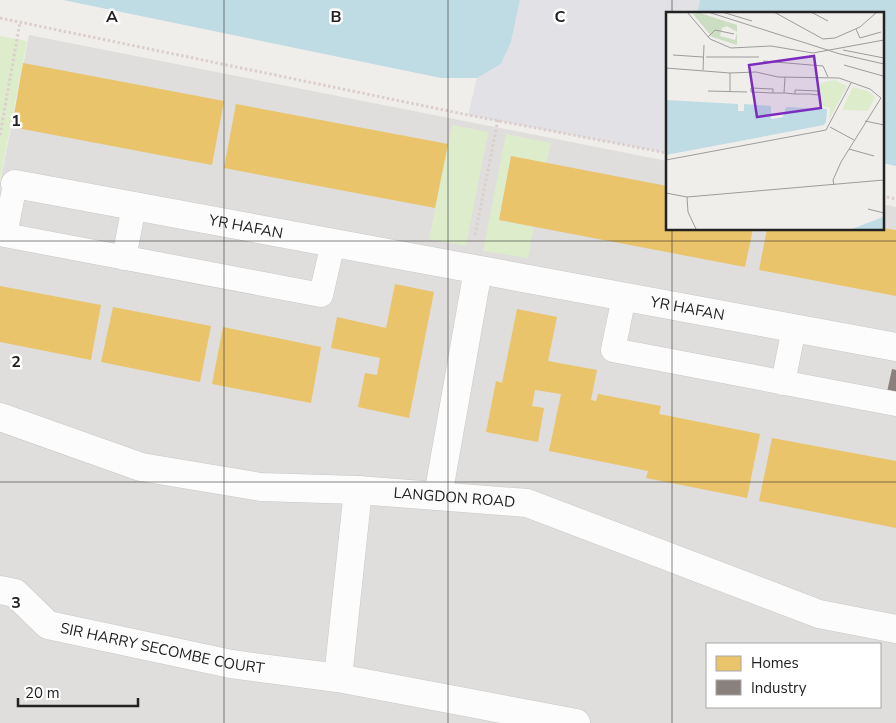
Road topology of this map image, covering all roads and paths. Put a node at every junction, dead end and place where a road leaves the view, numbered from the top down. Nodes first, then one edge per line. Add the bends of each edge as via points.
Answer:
1 (0, 18) edge
2 (20, 22) junction
3 (498, 120) junction
4 (0, 135) edge
5 (666, 154) edge
6 (15, 184) joint
7 (134, 206) junction
8 (333, 243) junction
9 (124, 258) junction
10 (473, 269) junction
11 (624, 297) junction
12 (794, 328) junction
13 (896, 347) edge
14 (783, 383) junction
15 (896, 404) edge
16 (0, 418) edge
17 (358, 490) junction
18 (438, 496) junction
19 (0, 590) edge
20 (896, 629) edge
21 (338, 678) junction
22 (576, 723) edge

1 - 2 path
2 - 3 path
2 - 4 path
3 - 5 path
3 - 10 path
6 - 7 street, YR HAFAN
6 - 9 lane via 5,235
7 - 8 street, YR HAFAN
7 - 9 lane
8 - 9 lane via 321,295
8 - 10 street, YR HAFAN
10 - 11 street, YR HAFAN
10 - 18 street
11 - 12 street, YR HAFAN
11 - 14 lane via 613,350
12 - 13 street, YR HAFAN
12 - 14 lane
14 - 15 lane
16 - 17 street, LANGDON ROAD via 141,467 261,487
17 - 18 street, LANGDON ROAD
17 - 21 street
18 - 20 street, LANGDON ROAD via 527,503 819,614
19 - 21 street, SIR HARRY SECOMBE COURT via 15,593 48,625 231,664
21 - 22 street, SIR HARRY SECOMBE COURT

